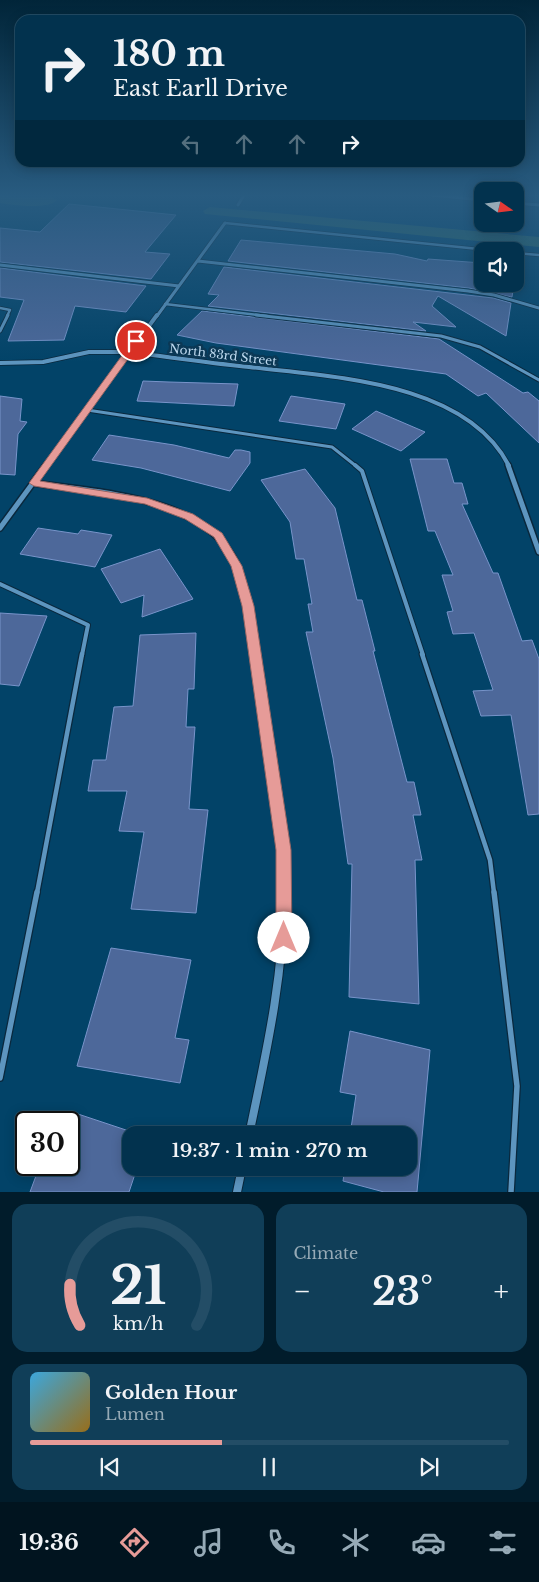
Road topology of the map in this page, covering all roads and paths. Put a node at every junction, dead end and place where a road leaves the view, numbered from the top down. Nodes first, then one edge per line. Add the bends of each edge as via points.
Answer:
1 (205, 251) edge
2 (524, 254) edge
3 (539, 256) edge
4 (198, 261) junction
5 (0, 265) edge
6 (179, 286) junction
7 (165, 304) junction
8 (0, 308) edge
9 (539, 308) edge
10 (0, 331) edge
11 (127, 353) junction
12 (0, 363) edge
13 (539, 380) edge
14 (87, 410) junction
15 (34, 483) junction
16 (0, 528) edge
17 (539, 552) edge
18 (0, 584) edge
19 (0, 1078) edge
20 (251, 1126) edge
21 (240, 1176) edge
22 (237, 1192) edge
23 (511, 1192) edge

1 - 4 street
2 - 3 lane
4 - 6 street
4 - 9 street via 468,291
5 - 6 street
6 - 7 street
7 - 11 street
7 - 13 lane via 441,336 480,347
8 - 10 lane via 10,310
11 - 12 street, North 83rd Street via 88,352 31,363
11 - 14 street
11 - 17 street, North 83rd Street via 360,382 412,394 459,415 497,448 512,475 530,534
14 - 15 street
14 - 23 lane via 332,446 362,471 490,860 518,1086
15 - 16 street
15 - 20 street via 147,501 189,516 218,535 237,566 248,606 284,850 284,938 271,1029
18 - 19 lane via 88,625
21 - 22 street

